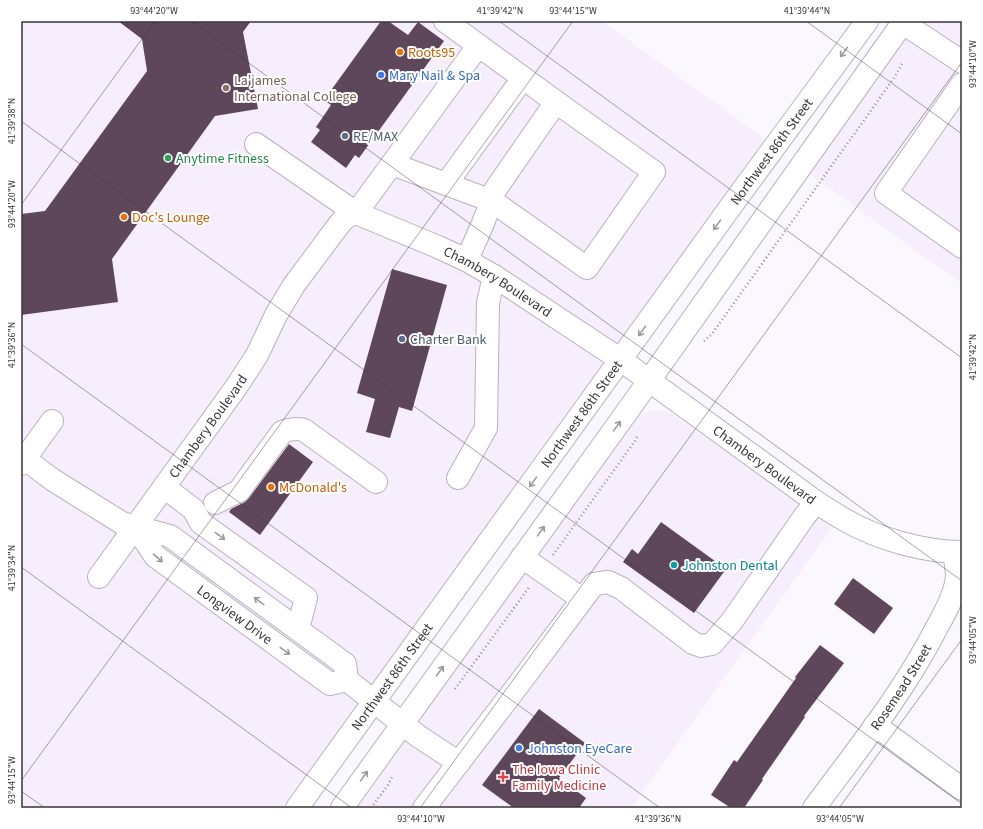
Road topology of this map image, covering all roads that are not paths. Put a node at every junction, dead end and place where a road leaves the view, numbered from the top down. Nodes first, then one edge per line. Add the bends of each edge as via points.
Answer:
1 (444, 21) edge
2 (867, 21) edge
3 (903, 22) edge
4 (478, 46) junction
5 (962, 62) edge
6 (523, 78) junction
7 (962, 84) edge
8 (556, 102) junction
9 (256, 144) dead end
10 (392, 164) junction
11 (446, 184) junction
12 (492, 201) junction
13 (356, 213) junction
14 (962, 247) edge
15 (466, 260) junction
16 (494, 276) junction
17 (621, 360) junction
18 (649, 380) junction
19 (52, 421) dead end
20 (22, 460) edge
21 (458, 478) dead end
22 (376, 482) dead end
23 (164, 487) junction
24 (816, 502) junction
25 (215, 503) dead end
26 (135, 526) junction
27 (958, 552) edge
28 (522, 558) junction
29 (98, 577) dead end
30 (582, 599) junction
31 (298, 629) junction
32 (347, 680) junction
33 (374, 701) junction
34 (402, 723) junction
35 (875, 726) junction
36 (459, 763) junction
37 (962, 789) edge
38 (297, 808) edge
39 (342, 808) edge
40 (424, 808) edge
41 (814, 808) edge

1 - 4 street
2 -> 17 street, Northwest 86th Street
3 - 5 street
3 - 18 street
4 - 6 street
4 - 10 street
6 - 8 street
6 - 11 street
7 - 14 street via 886,192
8 - 12 street via 495,190
8 - 12 street via 654,172 587,268
9 - 13 street
10 - 11 street
10 - 13 street
11 - 12 street
12 - 15 street via 477,240
13 - 15 street, Chambery Boulevard
13 - 23 street, Chambery Boulevard via 341,222 294,285 237,386
15 - 16 street, Chambery Boulevard
16 - 17 street, Chambery Boulevard
16 - 21 street via 488,303 486,428
17 - 18 street, Chambery Boulevard
17 -> 33 street, Northwest 86th Street
18 - 24 street, Chambery Boulevard
28 -> 18 street
19 - 20 street
20 - 26 street, Longview Drive via 122,523
22 - 25 street via 304,430 289,429 282,432 240,491
23 - 26 street, Chambery Boulevard
23 -> 31 street via 193,509 202,522 306,598
24 - 27 street, Chambery Boulevard via 845,520 878,535 913,546
24 - 30 street via 732,621 712,644 701,646 693,643 621,588 608,582 594,584
26 - 29 street, Chambery Boulevard
31 -> 26 street, Longview Drive via 170,536
26 -> 32 street, Longview Drive via 155,556 330,684
27 - 35 street, Rosemead Street via 957,576 942,618 913,670
28 - 30 street
34 -> 28 street
30 - 36 street
31 - 32 street, Longview Drive via 345,664
32 - 33 street
33 - 34 street
33 - 38 street, Northwest 86th Street
34 - 36 street
39 -> 34 street
35 - 37 street
35 - 41 street, Rosemead Street
36 - 40 street

